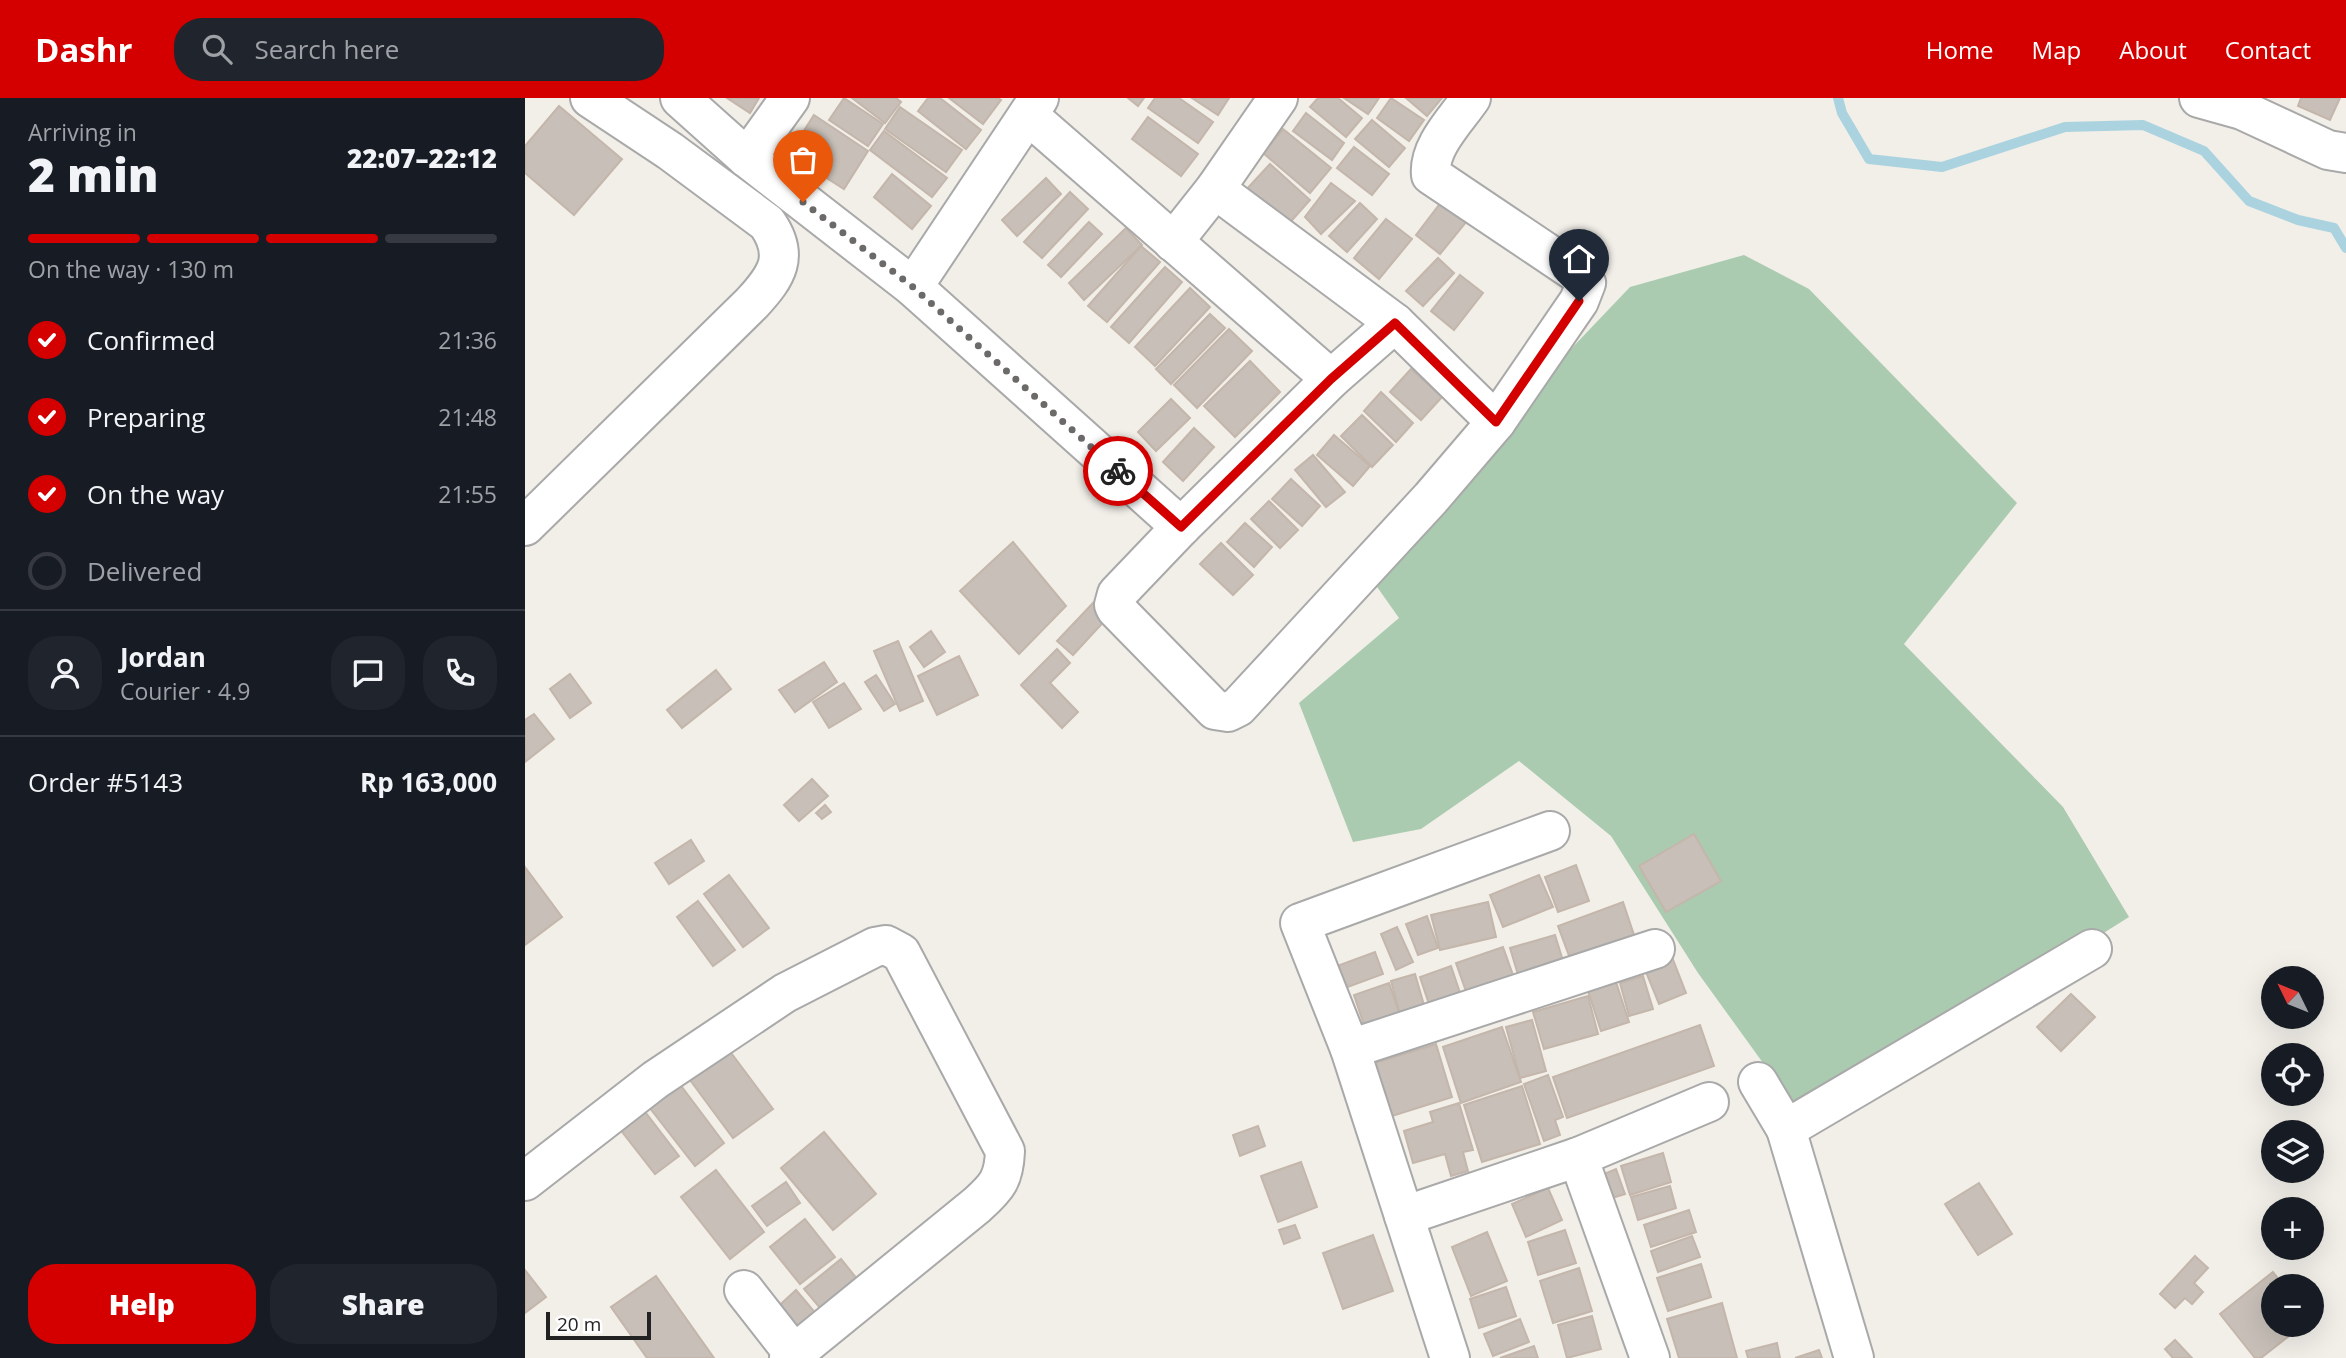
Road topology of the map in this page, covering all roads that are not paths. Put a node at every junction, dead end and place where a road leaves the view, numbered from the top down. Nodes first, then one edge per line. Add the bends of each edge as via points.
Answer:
1 (590, 98) edge
2 (680, 98) edge
3 (790, 98) edge
4 (1278, 98) edge
5 (1471, 98) edge
6 (2199, 98) edge
7 (2244, 104) edge
8 (1034, 106) edge
9 (2346, 153) edge
10 (747, 158) junction
11 (1215, 189) junction
12 (1173, 242) junction
13 (913, 287) junction
14 (1395, 323) junction
15 (1331, 379) junction
16 (1496, 422) junction
17 (525, 526) edge
18 (1181, 527) junction
19 (1550, 831) dead end
20 (1655, 949) dead end
21 (2092, 949) dead end
22 (1350, 1049) junction
23 (1758, 1082) dead end
24 (1709, 1102) dead end
25 (1786, 1129) junction
26 (1578, 1157) junction
27 (525, 1181) edge
28 (1404, 1216) junction
29 (744, 1290) dead end
30 (791, 1356) edge
31 (1450, 1358) edge
32 (1650, 1358) edge
33 (1854, 1358) edge

1 - 17 street via 767,223 777,238 779,261 768,285 752,303
2 - 10 street
3 - 10 street
4 - 11 street
5 - 16 street via 1434,152 1431,175 1586,283 1579,301
6 - 7 street
7 - 9 street via 2328,150
8 - 12 street
8 - 13 street
10 - 13 street
11 - 12 street
11 - 14 street
12 - 15 street
13 - 18 street
14 - 15 street
14 - 16 street
15 - 18 street
16 - 18 street via 1340,597 1229,712 1215,710 1114,605 1117,594
19 - 22 street via 1300,923
20 - 22 street
21 - 25 street
22 - 28 street
23 - 25 street
24 - 26 street
25 - 33 street
26 - 28 street
26 - 32 street
27 - 30 street via 655,1080 785,993 875,947 887,945 901,953 1005,1151 1004,1172 977,1206
28 - 31 street
29 - 30 street

